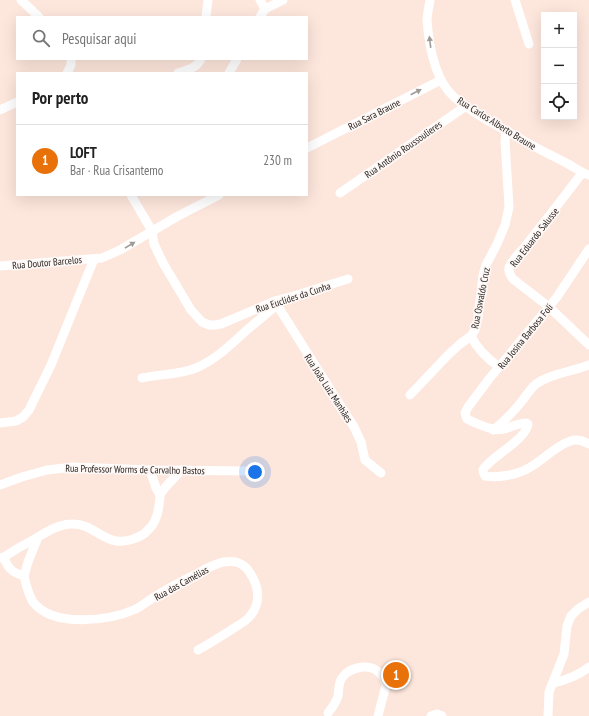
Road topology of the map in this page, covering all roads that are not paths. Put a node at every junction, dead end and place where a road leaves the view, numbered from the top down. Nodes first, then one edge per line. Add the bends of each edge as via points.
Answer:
1 (21, 0) edge
2 (208, 0) edge
3 (260, 0) edge
4 (283, 0) edge
5 (430, 0) edge
6 (516, 0) edge
7 (262, 13) edge
8 (39, 16) edge
9 (206, 16) edge
10 (529, 44) dead end
11 (71, 60) edge
12 (200, 60) edge
13 (236, 60) edge
14 (68, 72) edge
15 (181, 72) edge
16 (230, 72) edge
17 (441, 80) junction
18 (16, 102) edge
19 (466, 106) junction
20 (0, 110) edge
21 (506, 131) junction
22 (308, 147) edge
23 (586, 174) edge
24 (340, 193) dead end
25 (132, 196) edge
26 (217, 196) edge
27 (152, 231) junction
28 (589, 249) edge
29 (94, 258) junction
30 (0, 266) edge
31 (348, 279) dead end
32 (276, 303) junction
33 (549, 307) junction
34 (471, 336) junction
35 (589, 345) edge
36 (589, 365) edge
37 (499, 367) junction
38 (142, 378) dead end
39 (410, 395) dead end
40 (0, 423) edge
41 (493, 430) junction
42 (589, 444) edge
43 (150, 470) junction
44 (181, 470) junction
45 (249, 471) dead end
46 (381, 473) dead end
47 (0, 485) edge
48 (160, 495) junction
49 (38, 537) junction
50 (2, 557) edge
51 (24, 576) junction
52 (589, 602) edge
53 (198, 650) dead end
54 (589, 667) edge
55 (552, 683) junction
56 (328, 713) dead end
57 (378, 716) edge
58 (431, 716) edge
59 (442, 716) edge
60 (548, 716) edge

1 - 8 street
2 - 9 street
3 - 7 street
4 - 7 street
17 -> 5 street, Rua Carlos Alberto Braune via 431,50 427,20
6 - 10 street
11 - 14 street
12 - 15 street via 195,67
13 - 16 street
17 - 19 street, Rua Carlos Alberto Braune via 454,97
22 -> 17 street, Rua Sara Braune
18 - 20 street
19 - 21 street, Rua Carlos Alberto Braune
19 - 24 street, Rua Antônio Roussoulieres
21 - 23 street, Rua Carlos Alberto Braune
21 - 34 street, Rua Oswaldo Cruz via 509,208 497,244 482,275 478,318
23 - 33 street, Rua Eduardo Salusse via 509,268 513,279
25 - 27 street
26 - 27 street
29 -> 27 street via 110,255
27 - 32 street, Rua Euclides da Cunha via 154,244 163,263 191,310 202,322 209,325 221,324
28 - 33 street, Rua Josina Barbosa Foli
29 - 30 street, Rua Doutor Barcelos
29 - 40 street via 51,365 29,410 16,421
31 - 32 street, Rua Euclides da Cunha
32 - 38 street via 224,350 204,364 190,370
32 - 46 street, Rua João Luiz Manhães via 354,427 365,460
33 - 35 street, Rua Eduardo Salusse
33 - 37 street, Rua Josina Barbosa Foli
34 - 37 street via 483,354
34 - 39 street, Rua Oswaldo Cruz
36 - 41 street via 551,376 531,388 524,399
37 - 41 street, Rua Josina Barbosa Foli via 465,411 466,417 470,420
41 - 42 street via 522,423 528,425 520,438 484,468 486,476 522,472 575,440
43 - 44 street, Rua Professor Worms de Carvalho Bastos
43 - 47 street, Rua Professor Worms de Carvalho Bastos via 73,467 47,470
43 - 48 street
44 - 45 street, Rua Professor Worms de Carvalho Bastos
44 - 48 street
48 - 49 street via 156,518 147,531 136,538 113,541 81,524 58,527
49 - 50 street
49 - 51 street
50 - 51 street via 13,572
51 - 53 street, Rua das Camélias via 29,595 46,613 83,620 104,618 136,609 208,567 234,561 242,564 257,587 258,595 251,616
52 - 55 street via 571,616 567,626 564,654
54 - 55 street via 572,678
55 - 60 street
56 - 57 street via 336,702 341,679 350,671 365,666 382,674 385,680
58 - 59 street

